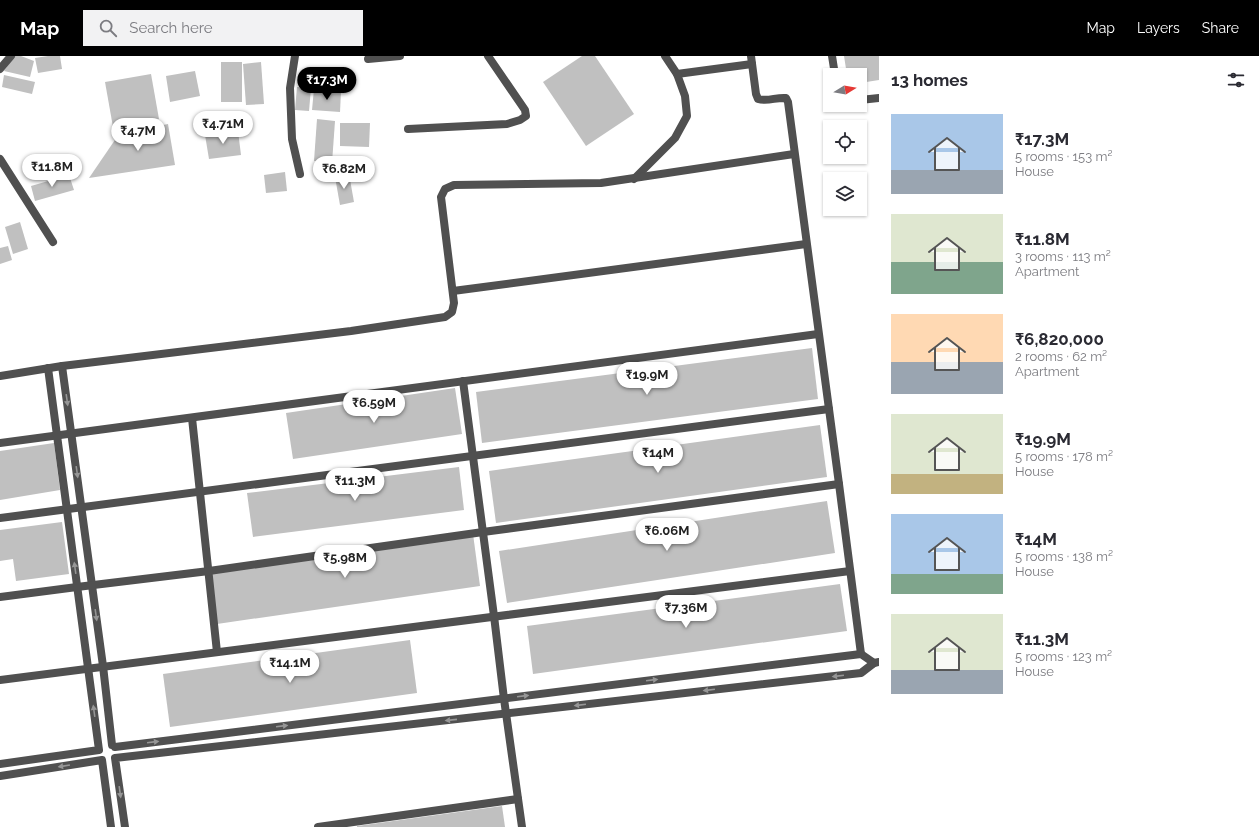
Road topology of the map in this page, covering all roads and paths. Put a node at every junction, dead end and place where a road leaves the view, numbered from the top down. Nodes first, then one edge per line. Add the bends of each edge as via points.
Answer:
1 (11, 56) edge
2 (295, 56) edge
3 (400, 56) edge
4 (488, 56) edge
5 (665, 56) edge
6 (832, 56) edge
7 (368, 59) dead end
8 (752, 60) edge
9 (834, 68) edge
10 (0, 69) edge
11 (678, 74) junction
12 (879, 98) edge
13 (867, 99) edge
14 (408, 129) dead end
15 (794, 154) junction
16 (0, 159) edge
17 (300, 174) dead end
18 (634, 178) junction
19 (53, 242) dead end
20 (806, 244) junction
21 (453, 291) junction
22 (818, 334) junction
23 (62, 366) junction
24 (48, 368) junction
25 (0, 376) edge
26 (463, 381) junction
27 (829, 409) junction
28 (192, 418) junction
29 (71, 434) junction
30 (57, 436) junction
31 (0, 443) edge
32 (473, 456) junction
33 (839, 484) junction
34 (200, 491) junction
35 (81, 507) junction
36 (67, 509) junction
37 (0, 518) edge
38 (483, 532) junction
39 (209, 571) junction
40 (850, 571) junction
41 (92, 585) junction
42 (78, 587) junction
43 (0, 597) edge
44 (494, 616) junction
45 (217, 652) junction
46 (861, 654) junction
47 (876, 662) edge
48 (103, 666) junction
49 (89, 668) junction
50 (0, 680) edge
51 (504, 699) junction
52 (506, 714) junction
53 (113, 746) junction
54 (99, 750) junction
55 (115, 758) junction
56 (102, 760) junction
57 (0, 764) edge
58 (0, 776) edge
59 (518, 799) junction
60 (111, 827) edge
61 (125, 827) edge
62 (318, 827) edge
63 (522, 827) edge

1 - 10 street
2 - 17 street via 290,88 292,140
3 - 7 street
4 - 14 street via 525,110 526,116 507,124
5 - 11 street
6 - 9 street
8 - 11 street
8 - 15 street via 758,99 764,101 786,98 788,102
11 - 18 street via 685,96 687,116 675,138
12 - 13 street
15 - 18 street
15 - 20 street
16 - 19 street
18 - 21 street via 601,183 454,185 445,189 441,198
20 - 21 street
20 - 22 street
21 - 23 street via 452,312 445,317 344,332
22 - 26 street
22 - 27 street
23 - 24 street
23 -> 29 street
24 - 25 street
24 - 30 street
26 - 28 street
26 - 32 street
27 - 32 street
27 - 33 street
28 - 29 street
28 - 34 street
29 - 30 street
29 -> 35 street
30 - 31 street
30 - 36 street
32 - 34 street
32 - 38 street
33 - 38 street
33 - 40 street
34 - 35 street
34 - 39 street
35 - 36 street
35 - 41 street
36 - 37 street
42 -> 36 street
38 - 39 street
38 - 44 street
39 - 41 street
39 - 45 street
40 - 44 street
40 - 46 street
41 - 42 street
41 -> 48 street
42 - 43 street
42 - 49 street
44 - 45 street
44 - 51 street
45 - 48 street
46 - 47 street
51 -> 46 street
47 -> 52 street via 861,673
48 - 49 street
48 - 53 street
49 - 50 street
54 -> 49 street
51 - 52 street
53 -> 51 street
52 -> 55 street
52 - 59 street
53 - 54 street via 105,744
53 - 55 street via 117,752
54 - 56 street
54 - 57 street
55 - 56 street via 109,761
55 -> 61 street
56 -> 58 street
56 - 60 street
59 - 62 street
59 - 63 street

